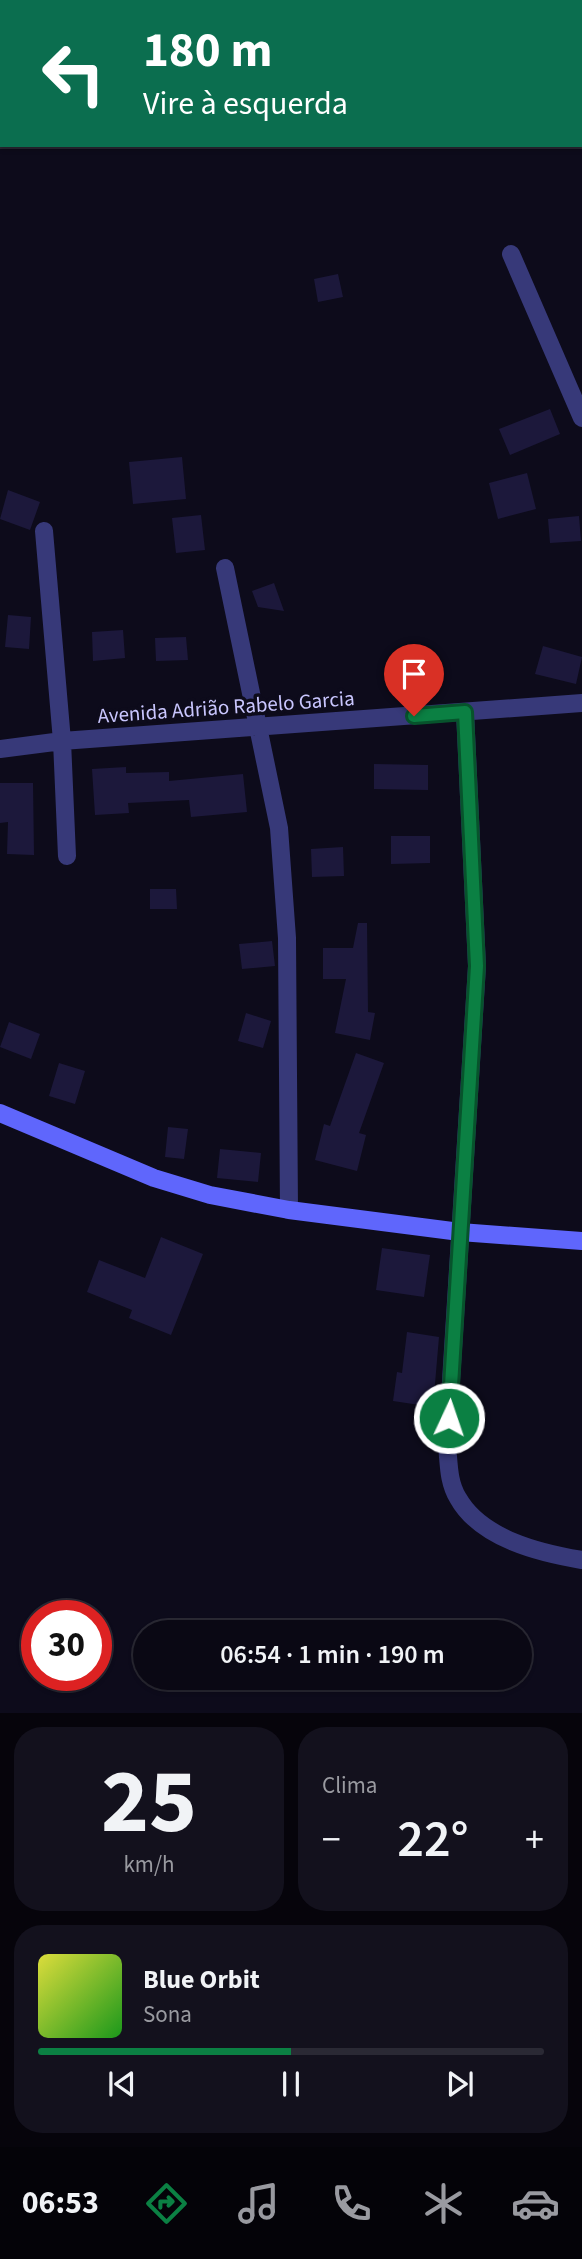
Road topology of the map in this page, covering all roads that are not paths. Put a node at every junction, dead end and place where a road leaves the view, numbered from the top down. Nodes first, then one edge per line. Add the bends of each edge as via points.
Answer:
1 (511, 254) dead end
2 (582, 418) edge
3 (44, 531) dead end
4 (225, 568) dead end
5 (582, 702) edge
6 (465, 712) junction
7 (260, 728) junction
8 (62, 741) junction
9 (0, 749) edge
10 (67, 856) dead end
11 (0, 1113) edge
12 (289, 1210) junction
13 (460, 1232) junction
14 (582, 1241) edge
15 (582, 1560) edge

1 - 2 street
3 - 8 street
4 - 7 street
5 - 6 street, Avenida Adrião Rabelo Garcia
6 - 7 street, Avenida Adrião Rabelo Garcia
6 - 13 street via 477,966
7 - 8 street, Avenida Adrião Rabelo Garcia
7 - 12 street via 279,828 287,937
8 - 9 street, Avenida Adrião Rabelo Garcia
8 - 10 street
11 - 12 street via 154,1178 210,1195
12 - 13 street
13 - 14 street
13 - 15 street via 447,1445 450,1478 458,1500 487,1528 514,1542

